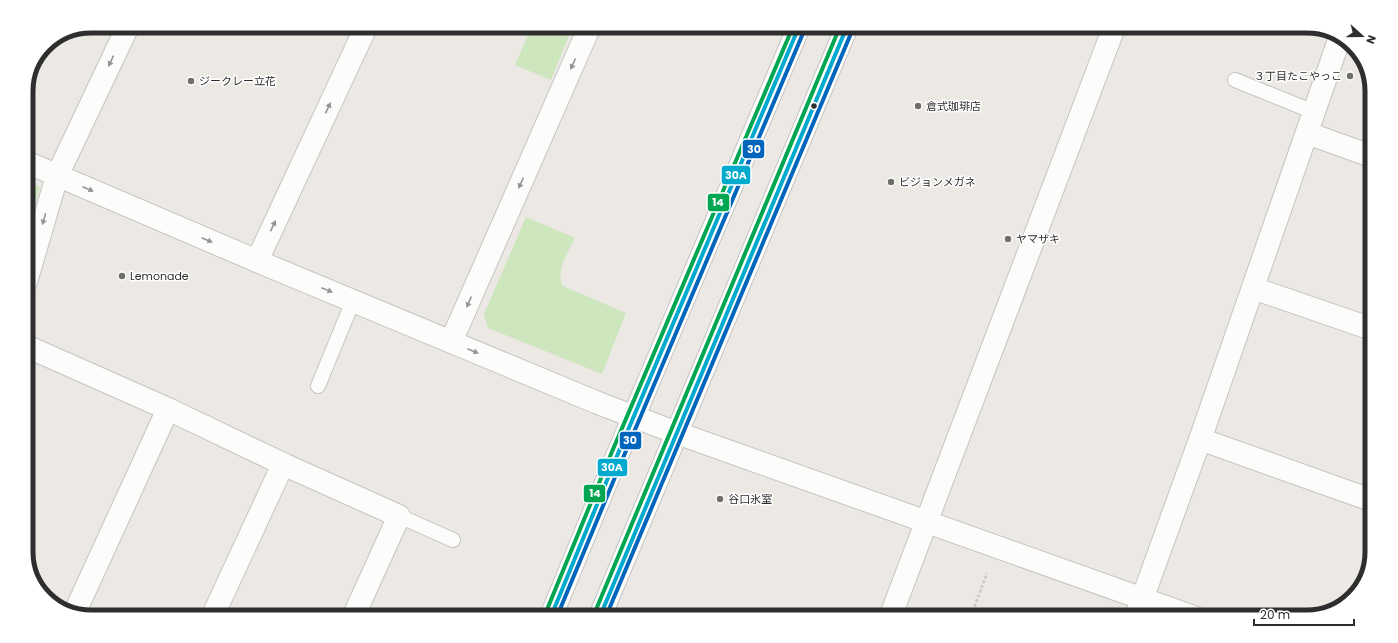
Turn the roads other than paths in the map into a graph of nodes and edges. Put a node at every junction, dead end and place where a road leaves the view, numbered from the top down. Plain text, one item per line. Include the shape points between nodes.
1 (125, 33) edge
2 (363, 33) edge
3 (586, 33) edge
4 (796, 33) edge
5 (844, 33) edge
6 (1112, 33) edge
7 (1338, 43) edge
8 (1235, 80) dead end
9 (1314, 112) junction
10 (1307, 133) junction
11 (1365, 154) edge
12 (33, 165) edge
13 (57, 176) junction
14 (33, 258) edge
15 (257, 262) junction
16 (1253, 288) junction
17 (353, 301) junction
18 (1365, 326) edge
19 (451, 342) junction
20 (33, 349) edge
21 (318, 386) dead end
22 (168, 409) junction
23 (634, 418) junction
24 (676, 433) junction
25 (1200, 440) junction
26 (285, 465) junction
27 (1365, 498) edge
28 (399, 516) junction
29 (926, 521) junction
30 (453, 540) dead end
31 (1139, 607) edge
32 (77, 608) edge
33 (215, 610) edge
34 (356, 610) edge
35 (554, 610) edge
36 (603, 610) edge
37 (892, 610) edge
38 (1157, 610) edge

1 -> 13 street
15 -> 2 street
3 -> 19 street
4 - 23 street
5 - 24 street
6 - 29 street
7 - 9 street
8 - 9 lane
9 - 10 street
10 - 11 street
10 - 16 street
12 - 13 street
13 -> 14 street
13 -> 15 street
15 -> 17 street
16 - 18 street
16 - 25 street
17 - 19 street
17 - 21 lane
19 -> 23 street
20 - 22 street
22 - 26 street
22 - 32 street
23 - 24 street
23 - 35 street
24 - 29 street
24 - 36 street
25 - 27 street
25 - 31 street
26 - 28 street
26 - 33 street
28 - 30 lane
28 - 34 street
29 - 31 street via 997,547
29 - 37 street
31 - 38 street

